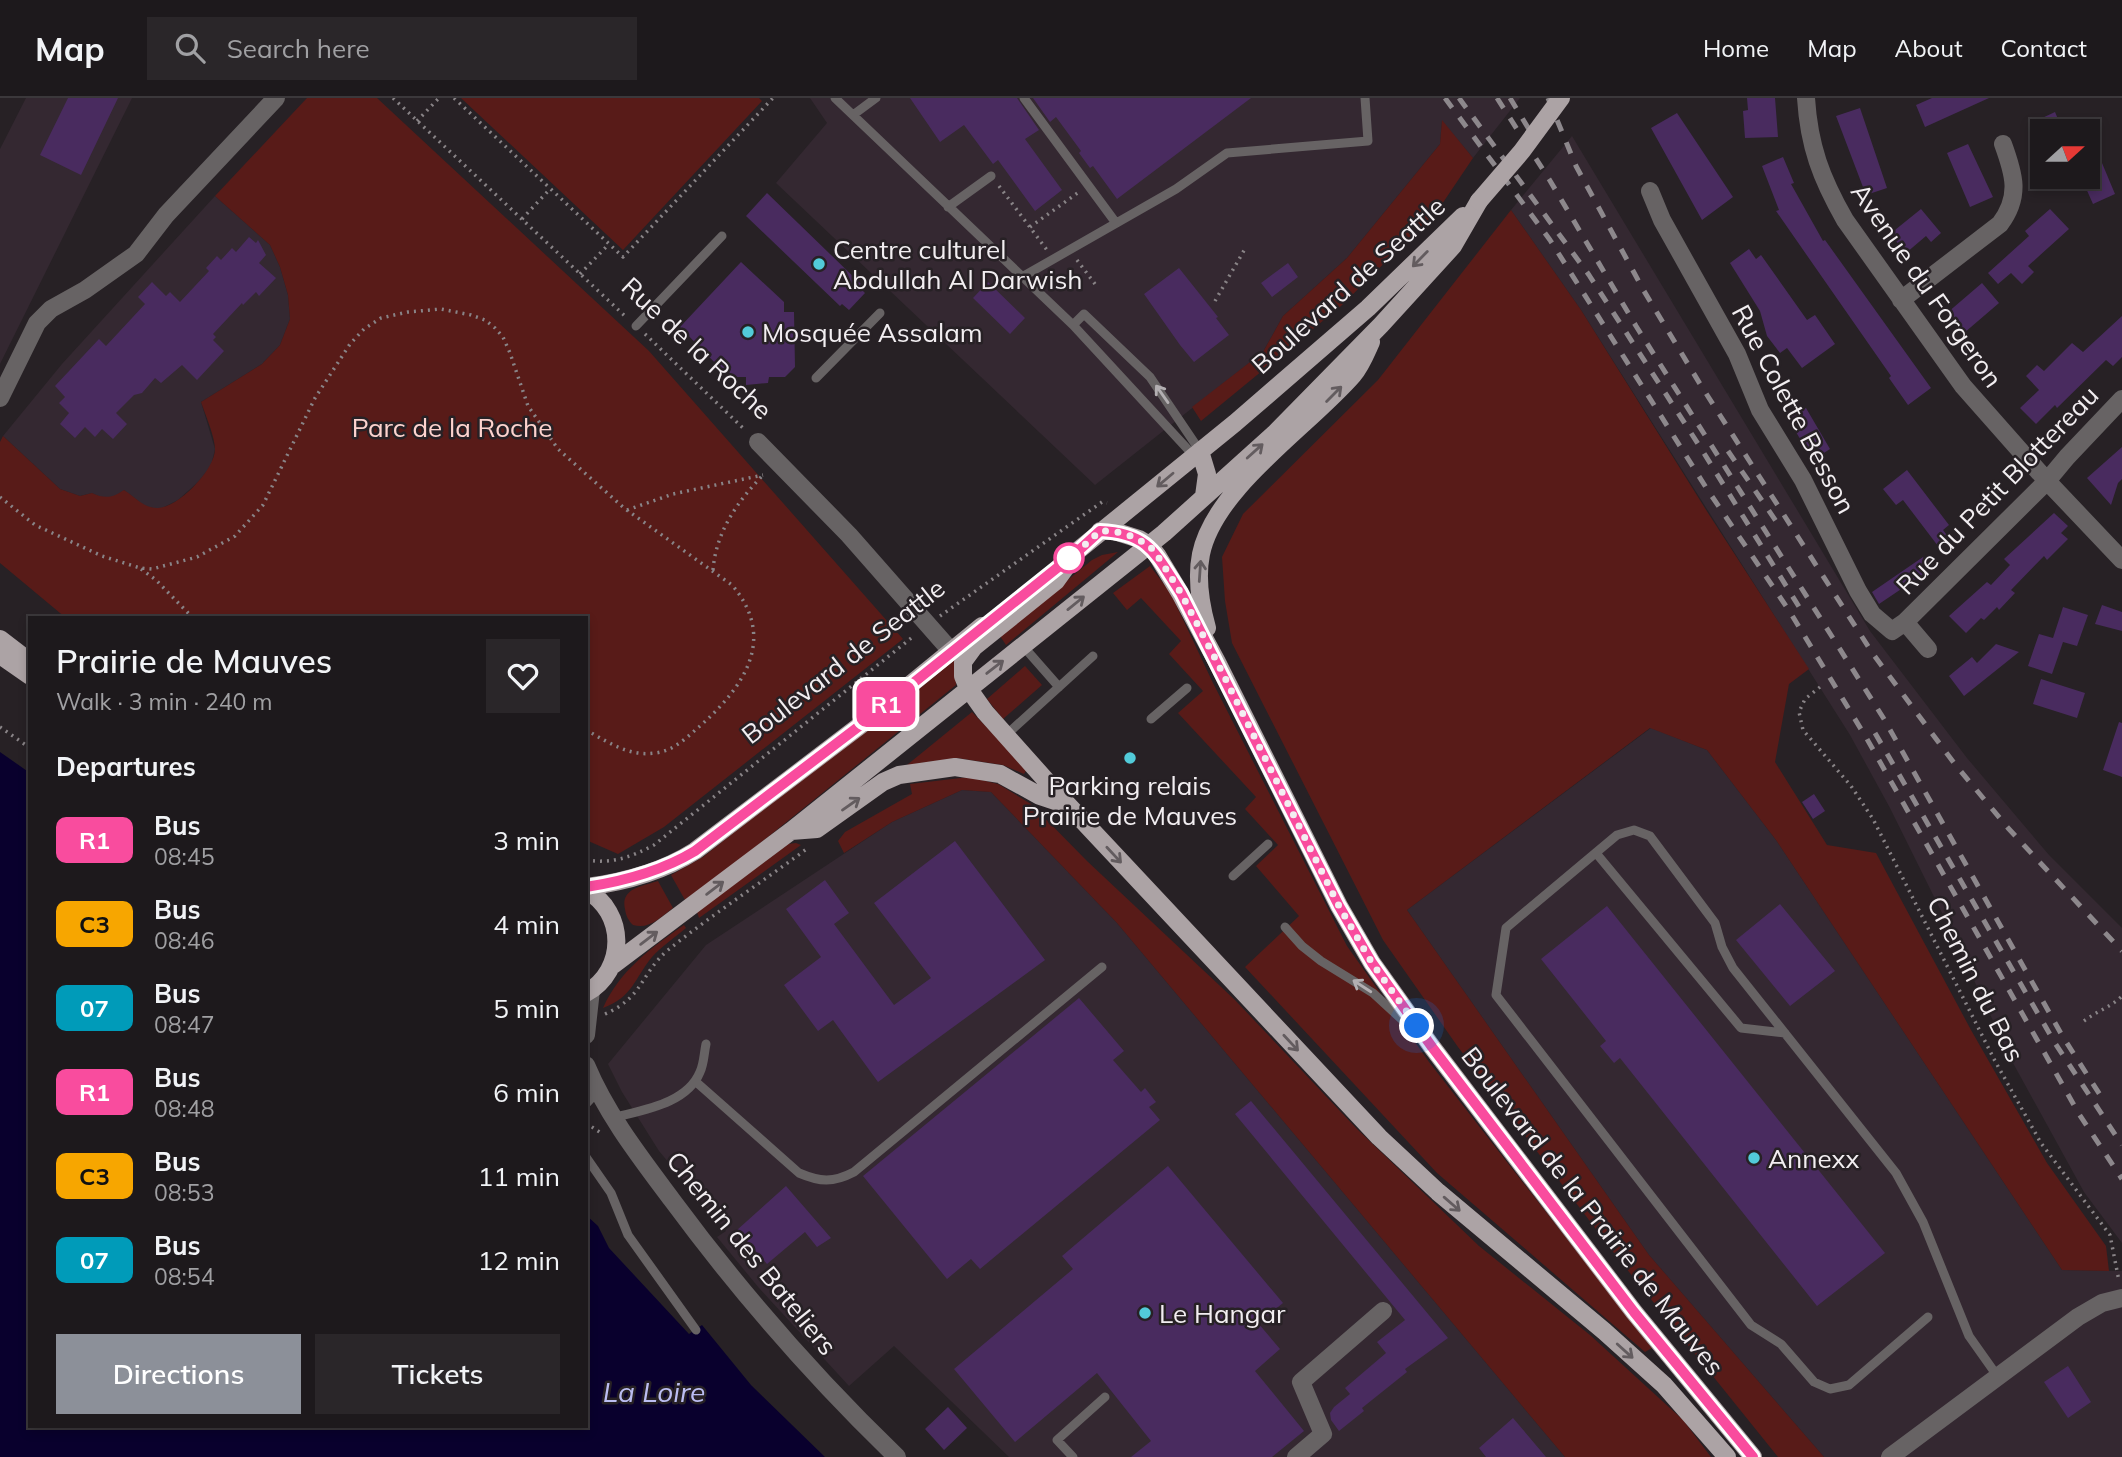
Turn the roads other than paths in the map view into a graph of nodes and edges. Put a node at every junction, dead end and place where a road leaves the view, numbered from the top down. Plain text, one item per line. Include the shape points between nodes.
1 (276, 98) edge
2 (835, 98) edge
3 (876, 98) edge
4 (1024, 98) edge
5 (1365, 98) edge
6 (1561, 98) edge
7 (1806, 98) edge
8 (853, 115) junction
9 (2003, 144) dead end
10 (991, 176) road end
11 (1650, 191) dead end
12 (1479, 201) junction
13 (948, 207) junction
14 (1116, 223) junction
15 (722, 236) dead end
16 (1021, 277) junction
17 (1901, 300) junction
18 (880, 313) dead end
19 (1381, 325) junction
20 (636, 326) road end
21 (1073, 326) junction
22 (816, 379) dead end
23 (0, 398) edge
24 (2122, 399) edge
25 (758, 442) road end
26 (1197, 453) junction
27 (2047, 481) junction
28 (1204, 496) junction
29 (1100, 531) junction
30 (1149, 545) junction
31 (1077, 552) junction
32 (2122, 560) edge
33 (1905, 622) junction
34 (0, 639) edge
35 (1023, 646) junction
36 (1928, 649) dead end
37 (951, 651) junction
38 (0, 655) edge
39 (1093, 656) dead end
40 (28, 660) edge
41 (1217, 662) junction
42 (28, 675) edge
43 (1059, 687) junction
44 (968, 688) junction
45 (1187, 688) dead end
46 (1151, 719) dead end
47 (1005, 736) junction
48 (1068, 805) junction
49 (791, 831) junction
50 (1268, 844) dead end
51 (1596, 853) junction
52 (1233, 876) dead end
53 (588, 888) edge
54 (588, 890) edge
55 (1286, 927) dead end
56 (612, 965) junction
57 (1102, 967) dead end
58 (589, 992) edge
59 (1785, 1033) junction
60 (706, 1044) dead end
61 (1432, 1047) junction
62 (588, 1072) edge
63 (695, 1081) junction
64 (592, 1098) edge
65 (613, 1118) junction
66 (588, 1160) edge
67 (2121, 1292) edge
68 (1383, 1311) dead end
69 (1928, 1317) dead end
70 (696, 1330) dead end
71 (1997, 1377) junction
72 (1105, 1397) dead end
73 (897, 1457) edge
74 (1073, 1457) edge
75 (1296, 1457) edge
76 (1727, 1457) edge
77 (1753, 1457) edge
78 (1891, 1457) edge

1 - 23 street via 166,215 136,254 37,323
2 - 8 lane
3 - 8 lane
4 - 14 lane
5 - 14 lane via 1368,141 1227,153
6 - 12 main road, bridge
7 - 17 street, Avenue du Forgeron via 1817,164 1829,192
8 - 13 lane
9 - 17 street via 2014,182 2009,212
10 - 13 lane
11 - 33 street, Rue Colette Besson via 1737,354 1760,411 1803,480 1872,614 1892,631
12 - 19 main road, Boulevard de Seattle via 1453,246
12 -> 26 main road, Boulevard de Seattle via 1378,300
13 - 16 lane
14 - 16 lane
15 - 20 lane
16 - 21 lane
17 - 27 street, Avenue du Forgeron via 1963,386
18 - 22 lane
28 -> 19 main road, Boulevard de Seattle via 1274,434
41 -> 19 main road, Boulevard de la Prairie de Mauves via 1199,597 1202,553 1209,532 1239,487 1355,373
21 - 26 lane
26 -> 21 lane via 1150,377 1084,314
24 - 27 street, Rue du Petit Blottereau
25 - 37 street, Rue de la Roche via 849,535
26 - 28 main road via 1207,474
26 -> 29 main road, Boulevard de Seattle
27 - 32 street, Avenue du Forgeron
27 - 33 street, Rue du Petit Blottereau
28 - 30 main road, Boulevard de Seattle
29 - 30 main road via 1114,531
29 - 31 main road, Boulevard de Seattle
35 -> 30 main road, Boulevard de Seattle
30 - 41 main road, Boulevard de la Prairie de Mauves via 1181,593
31 - 37 main road, Boulevard de Seattle
31 - 44 main road, Boulevard de Seattle via 1056,581 974,647 963,662
33 - 36 street, Rue du Petit Blottereau
34 - 40 main road
35 - 43 lane
44 -> 35 main road, Boulevard de Seattle
37 - 53 main road, Boulevard de Seattle via 695,851 638,877
38 - 42 main road
39 - 43 lane
41 - 61 main road, Boulevard de la Prairie de Mauves via 1339,906 1372,963
43 - 47 lane
44 - 47 main road, Boulevard de la Prairie de Mauves
44 - 49 main road, Boulevard de Seattle
45 - 46 lane
47 - 48 main road, Boulevard de la Prairie de Mauves
49 -> 48 main road, Boulevard de la Prairie de Mauves via 817,829 899,775 944,768 1000,774
48 -> 76 main road, Boulevard de la Prairie de Mauves via 1379,1137 1664,1385
56 -> 49 main road, Boulevard de Seattle
50 - 52 lane
51 - 59 lane via 1741,1028
51 - 59 lane via 1616,835 1634,830 1650,835 1716,923 1733,968
51 - 69 lane via 1506,928 1496,995 1751,1325 1782,1344 1814,1382 1830,1389 1849,1385
54 - 56 main road via 606,906 615,925 618,945
61 -> 55 lane via 1373,993 1302,946
56 - 58 main road, Boulevard de Seattle
57 - 63 lane via 853,1172 836,1180 816,1181 799,1173
59 - 71 lane via 1896,1173 1923,1222 1969,1336
60 - 63 lane
61 - 77 main road, Boulevard de la Prairie de Mauves via 1634,1312
62 - 64 street, Chemin des Bateliers
63 - 65 lane via 660,1104
64 - 65 street, Chemin des Bateliers
65 - 73 street, Chemin des Bateliers via 724,1268 848,1410
66 - 70 lane via 611,1193 628,1235
67 - 71 street via 2078,1317
68 - 75 street via 1301,1382 1324,1434
71 - 78 street
72 - 74 lane via 1057,1440

